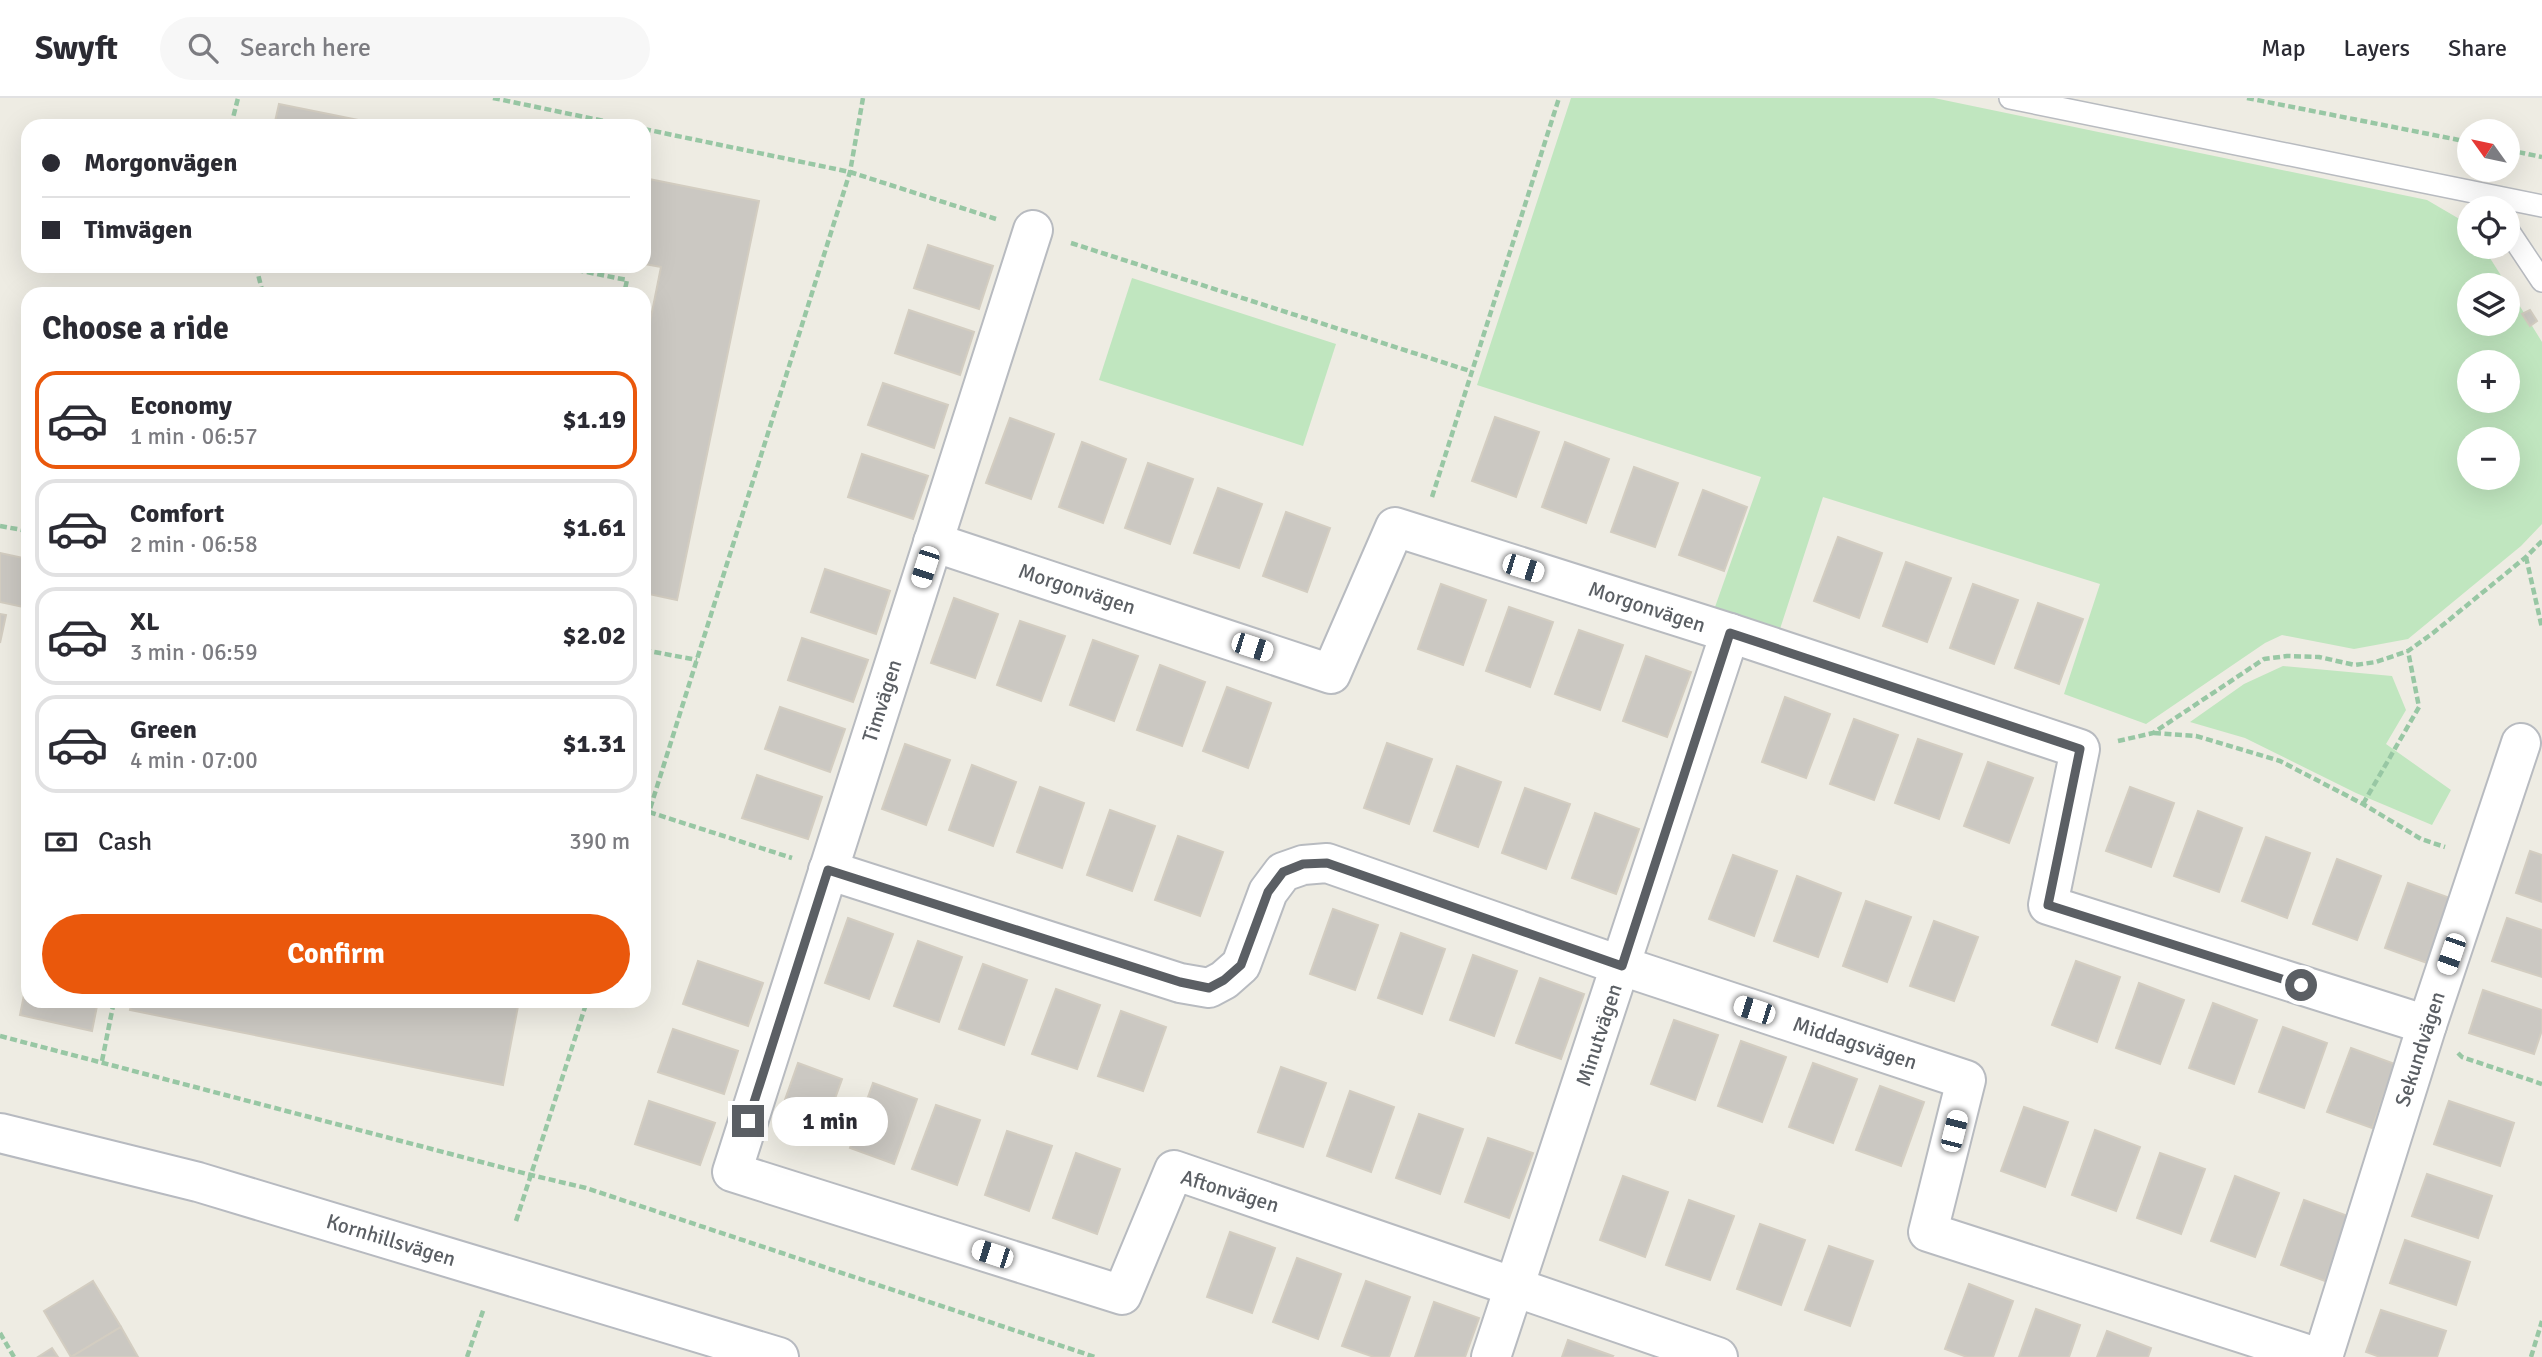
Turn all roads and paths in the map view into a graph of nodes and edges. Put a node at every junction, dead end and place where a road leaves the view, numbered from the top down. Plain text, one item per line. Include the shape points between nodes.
1 (238, 98) edge
2 (493, 98) edge
3 (863, 98) edge
4 (1559, 98) edge
5 (2010, 98) edge
6 (2247, 98) edge
7 (233, 119) edge
8 (594, 119) edge
9 (2457, 140) edge
10 (2520, 152) edge
11 (2542, 157) edge
12 (2459, 189) junction
13 (2467, 196) edge
14 (2542, 206) edge
15 (1032, 230) dead end
16 (2520, 248) edge
17 (594, 273) edge
18 (2542, 281) edge
19 (625, 287) edge
20 (0, 526) edge
21 (21, 530) edge
22 (1420, 535) junction
23 (2542, 541) edge
24 (933, 542) junction
25 (2526, 557) junction
26 (2542, 628) edge
27 (1730, 633) junction
28 (651, 651) edge
29 (2408, 651) junction
30 (696, 660) junction
31 (2153, 733) junction
32 (2521, 743) dead end
33 (2080, 749) junction
34 (2363, 804) junction
35 (651, 806) edge
36 (651, 813) edge
37 (2483, 859) junction
38 (828, 870) junction
39 (1622, 966) junction
40 (113, 1008) edge
41 (585, 1008) edge
42 (2427, 1025) junction
43 (0, 1035) edge
44 (102, 1061) junction
45 (2542, 1084) edge
46 (0, 1133) edge
47 (732, 1172) joint
48 (531, 1175) junction
49 (516, 1221) dead end
50 (1516, 1287) junction
51 (487, 1301) dead end
52 (2542, 1321) edge
53 (0, 1333) edge
54 (14, 1357) edge
55 (467, 1357) edge
56 (779, 1357) edge
57 (1095, 1357) edge
58 (1491, 1357) edge
59 (1718, 1357) edge
60 (2316, 1357) edge
61 (2323, 1357) edge
62 (2531, 1357) edge

1 - 7 path
2 - 8 path
3 - 30 path via 850,172
4 - 22 path
5 - 12 lane
6 - 9 path
10 - 11 path
12 - 13 lane
12 - 14 lane
15 - 24 street, Timvägen
16 - 18 lane
17 - 19 path via 627,279
20 - 21 path
22 - 24 street, Morgonvägen via 1395,527 1331,674
22 - 27 street, Morgonvägen
23 - 25 path
24 - 38 street, Timvägen
25 - 26 path
25 - 29 path
27 - 33 street, Morgonvägen
27 - 39 street, Minutvägen
28 - 30 path
29 - 31 path via 2355,665 2319,657 2264,659
29 - 34 path via 2419,707
30 - 35 path
31 - 33 path
31 - 34 path via 2196,736 2280,761
32 - 37 street, Sekundvägen
33 - 42 street via 2048,905
34 - 37 path via 2421,839
36 - 38 path
37 - 42 street, Sekundvägen
38 - 39 street, Middagsvägen via 1209,988 1241,965 1268,892 1283,872 1303,864 1327,863
38 - 47 street, Timvägen
39 - 50 street, Minutvägen
39 - 60 street, Middagsvägen via 1966,1080 1928,1232
40 - 44 path
41 - 48 path
42 - 45 path via 2462,1057
42 - 61 street, Sekundvägen
43 - 44 path
44 - 48 path
46 - 56 street, Kornhillsvägen via 198,1182
47 - 50 street, Aftonvägen via 1122,1296 1174,1170
48 - 49 path
48 - 57 path via 586,1188
50 - 58 street, Minutvägen
50 - 59 street, Aftonvägen
51 - 55 path
52 - 62 path
53 - 54 path

